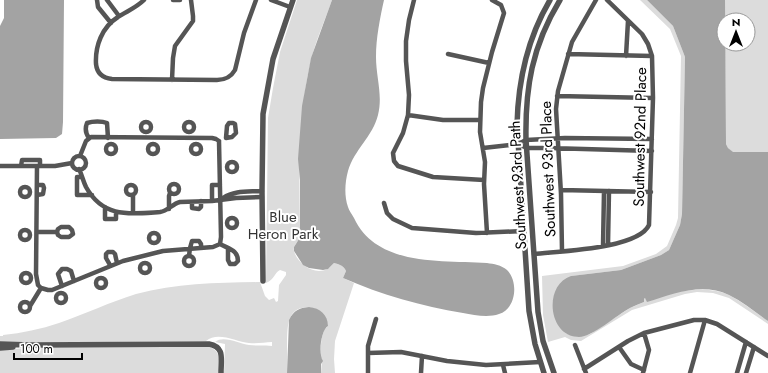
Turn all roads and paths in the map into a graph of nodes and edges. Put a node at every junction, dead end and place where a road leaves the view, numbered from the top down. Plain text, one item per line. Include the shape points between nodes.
1 (97, 0) edge
2 (106, 0) edge
3 (144, 0) edge
4 (174, 0) edge
5 (180, 0) edge
6 (191, 0) edge
7 (256, 0) edge
8 (271, 0) edge
9 (293, 0) edge
10 (414, 0) edge
11 (492, 0) edge
12 (550, 0) edge
13 (559, 0) edge
14 (596, 0) edge
15 (607, 0) edge
16 (290, 7) junction
17 (119, 16) junction
18 (628, 20) junction
19 (111, 22) junction
20 (448, 54) dead end
21 (568, 54) junction
22 (626, 56) junction
23 (652, 56) junction
24 (489, 63) junction
25 (172, 80) junction
26 (557, 96) junction
27 (653, 98) junction
28 (408, 115) junction
29 (480, 120) junction
30 (146, 132) dead end
31 (189, 132) dead end
32 (89, 138) junction
33 (110, 138) junction
34 (146, 138) junction
35 (153, 138) junction
36 (189, 138) junction
37 (196, 138) junction
38 (226, 138) dead end
39 (558, 138) junction
40 (652, 139) junction
41 (526, 140) junction
42 (219, 141) junction
43 (111, 144) dead end
44 (153, 144) dead end
45 (196, 144) dead end
46 (518, 144) junction
47 (483, 148) junction
48 (527, 148) junction
49 (558, 148) junction
50 (652, 151) junction
51 (80, 156) junction
52 (72, 163) junction
53 (0, 166) edge
54 (39, 166) junction
55 (220, 167) junction
56 (227, 167) dead end
57 (79, 169) junction
58 (82, 177) junction
59 (484, 180) junction
60 (37, 185) junction
61 (220, 185) junction
62 (561, 190) junction
63 (606, 191) junction
64 (30, 192) dead end
65 (651, 192) junction
66 (37, 193) junction
67 (170, 193) dead end
68 (133, 194) dead end
69 (262, 194) junction
70 (92, 195) junction
71 (221, 199) junction
72 (212, 201) junction
73 (192, 202) junction
74 (201, 202) junction
75 (384, 203) dead end
76 (105, 207) junction
77 (169, 209) junction
78 (116, 212) junction
79 (133, 213) junction
80 (221, 223) junction
81 (227, 223) dead end
82 (523, 231) junction
83 (57, 232) dead end
84 (36, 233) junction
85 (487, 233) junction
86 (30, 234) dead end
87 (154, 243) dead end
88 (220, 244) junction
89 (605, 245) junction
90 (190, 248) junction
91 (201, 248) junction
92 (228, 248) dead end
93 (562, 250) junction
94 (156, 253) junction
95 (534, 254) junction
96 (143, 256) junction
97 (189, 256) dead end
98 (117, 263) junction
99 (144, 263) dead end
100 (110, 266) junction
101 (96, 271) junction
102 (31, 278) dead end
103 (37, 278) junction
104 (99, 278) dead end
105 (74, 281) junction
106 (263, 281) dead end
107 (60, 287) junction
108 (41, 288) junction
109 (59, 293) dead end
110 (30, 306) dead end
111 (376, 318) dead end
112 (705, 320) junction
113 (644, 333) junction
114 (746, 342) junction
115 (0, 344) edge
116 (30, 345) junction
117 (575, 345) dead end
118 (619, 347) junction
119 (754, 347) junction
120 (0, 348) edge
121 (368, 352) junction
122 (422, 356) junction
123 (768, 356) edge
124 (540, 362) junction
125 (503, 365) junction
126 (585, 371) edge
127 (644, 372) edge
128 (222, 373) edge
129 (368, 373) edge
130 (421, 373) edge
131 (505, 373) edge
132 (544, 373) edge
133 (554, 373) edge
134 (690, 373) edge
135 (737, 373) edge
136 (746, 373) edge

1 - 19 street via 97,5
2 - 17 street
3 - 17 street
4 - 5 street
6 - 25 street via 193,21 175,46
7 - 25 street via 235,68 230,76 220,80
8 - 16 street
9 - 16 street
10 - 28 street via 406,47
11 - 24 street via 500,4 504,15
12 - 46 street, Southwest 93rd Path via 535,30 522,70 518,103
13 - 41 street, Southwest 93rd Path via 544,30 532,66 527,98
14 - 21 street, Southwest 93rd Place via 576,34
15 - 18 street, Southwest 92nd Place
16 - 69 street via 273,59 266,98
17 - 19 street
18 - 22 street
18 - 23 street, Southwest 92nd Place via 642,34
19 - 25 street via 103,32 97,47 96,66 100,74 112,79
20 - 24 street
21 - 22 street
21 - 26 street, Southwest 93rd Place
22 - 23 street
23 - 27 street, Southwest 92nd Place
24 - 29 street via 482,92
26 - 27 street
26 - 39 street, Southwest 93rd Place
27 - 40 street, Southwest 92nd Place
28 - 29 street via 447,120
28 - 59 street via 393,153 394,162 401,167 434,177
29 - 47 street
30 - 34 street
31 - 36 street
32 - 33 street
32 - 33 street via 87,123 104,122 107,123
32 - 51 street
33 - 34 street
33 - 43 street
34 - 35 street
35 - 36 street
35 - 44 street
36 - 37 street
37 - 42 street via 216,138
37 - 45 street
38 - 42 street
39 - 40 street
39 - 41 street
39 - 49 street, Southwest 93rd Place
40 - 50 street, Southwest 92nd Place
41 - 46 street
41 - 48 street, Southwest 93rd Path
42 - 55 street
46 - 47 street
46 - 48 street
46 - 82 street, Southwest 93rd Path
47 - 59 street
48 - 49 street
48 - 95 street, Southwest 93rd Path
49 - 50 street
49 - 62 street, Southwest 93rd Place
50 - 65 street, Southwest 92nd Place
51 - 52 street via 74,158
51 - 57 street via 85,162 83,168
52 - 54 street
52 - 57 street
53 - 54 street
54 - 60 street
55 - 56 street
55 - 61 street
57 - 58 street
58 - 70 street
58 - 70 street via 77,177 77,195
59 - 85 street
60 - 66 street
60 - 66 street via 44,186 44,192 42,195
61 - 71 street
61 - 72 street via 212,185
62 - 63 street
62 - 93 street, Southwest 93rd Place
63 - 65 street
63 - 89 street
64 - 66 street
65 - 89 street, Southwest 92nd Place via 650,222 644,233
66 - 84 street
67 - 77 street
68 - 79 street
69 - 71 street via 236,192
69 - 106 street
70 - 76 street
71 - 72 street
71 - 80 street
72 - 74 street
73 - 74 street
73 - 74 street via 192,208 199,209
73 - 77 street via 178,202
75 - 85 street via 390,216 407,226 427,230
76 - 78 street
76 - 78 street via 105,219 116,219
77 - 79 street
78 - 79 street
80 - 81 street
80 - 88 street
82 - 85 street
82 - 124 street, Southwest 93rd Path via 529,311
83 - 84 street
84 - 86 street
84 - 103 street
87 - 94 street
88 - 91 street via 213,248
88 - 92 street
89 - 93 street
90 - 91 street
90 - 91 street via 191,242 197,241 200,242
90 - 94 street
90 - 97 street
93 - 95 street
94 - 96 street
95 - 133 street, Southwest 93rd Path via 540,324
96 - 98 street
96 - 99 street
98 - 100 street
98 - 100 street via 115,254 108,252 106,258
100 - 101 street
101 - 104 street
101 - 105 street
102 - 103 street
103 - 108 street
105 - 107 street
105 - 107 street via 71,271 62,270 58,274
107 - 108 street via 50,290
107 - 109 street
108 - 110 street
111 - 121 street
112 - 113 street via 690,321
112 - 114 street via 718,324
112 - 134 street
113 - 118 street
113 - 127 street via 649,350
114 - 119 street
114 - 135 street
115 - 116 street
116 - 120 street
116 - 128 street via 206,344 218,347 221,353
117 - 126 street
118 - 126 street
118 - 127 street via 631,364
119 - 123 street
119 - 136 street
121 - 122 street via 401,352
121 - 129 street
122 - 125 street via 457,362
122 - 130 street
124 - 125 street
124 - 132 street, Southwest 93rd Path
125 - 131 street

